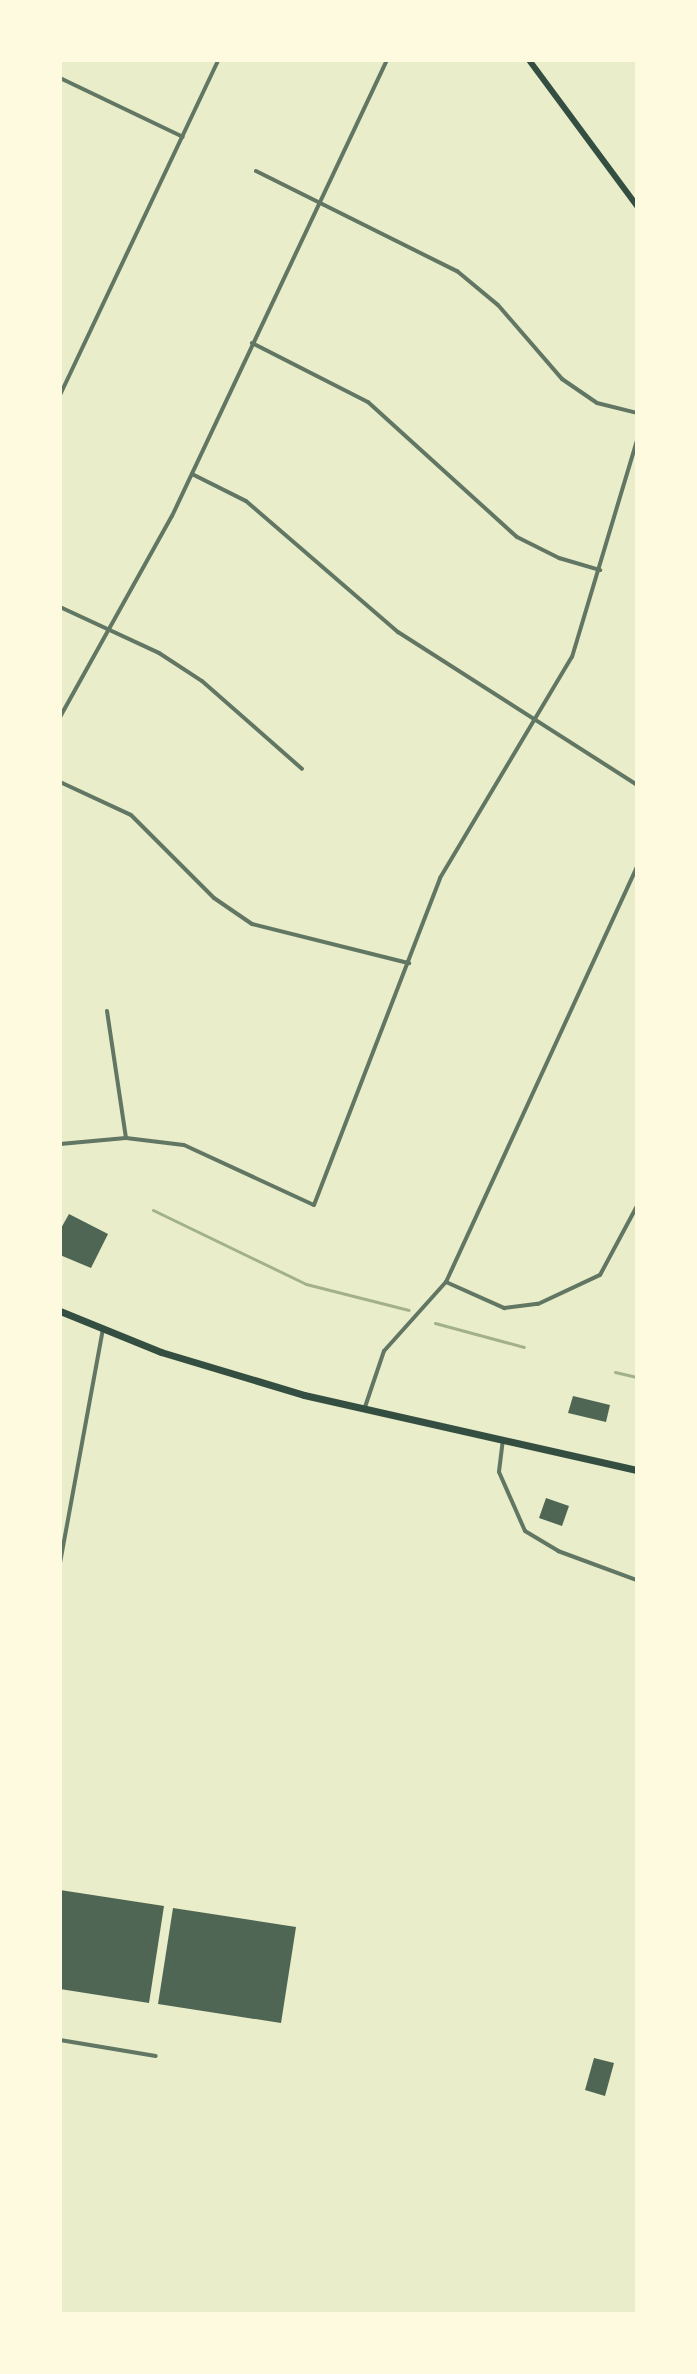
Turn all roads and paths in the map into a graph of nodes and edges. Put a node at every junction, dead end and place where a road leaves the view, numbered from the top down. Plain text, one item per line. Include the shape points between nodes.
1 (218, 60) edge
2 (387, 60) edge
3 (529, 60) edge
4 (60, 78) edge
5 (183, 137) junction
6 (256, 171) dead end
7 (319, 202) junction
8 (637, 206) edge
9 (251, 342) junction
10 (60, 395) edge
11 (637, 413) edge
12 (637, 440) edge
13 (191, 473) junction
14 (600, 570) junction
15 (60, 607) edge
16 (112, 632) junction
17 (60, 717) edge
18 (535, 724) junction
19 (302, 769) dead end
20 (60, 782) edge
21 (637, 785) edge
22 (637, 867) edge
23 (409, 963) junction
24 (107, 1011) dead end
25 (126, 1138) junction
26 (60, 1144) edge
27 (637, 1206) edge
28 (446, 1282) junction
29 (60, 1311) edge
30 (103, 1329) junction
31 (365, 1410) junction
32 (503, 1439) junction
33 (637, 1470) edge
34 (60, 1563) edge
35 (637, 1580) edge
36 (60, 2040) edge
37 (156, 2056) dead end

1 - 5 street
2 - 7 street
3 - 8 main road
4 - 5 street
5 - 10 street
6 - 7 street
7 - 9 street
7 - 11 street via 457,271 498,305 562,379 597,403
9 - 13 street
9 - 14 street via 368,402 517,537
12 - 14 street
13 - 16 street
13 - 18 street via 246,501 398,632
14 - 18 street via 572,657
15 - 16 street
16 - 17 street
16 - 19 street via 202,681
18 - 21 street
18 - 23 street via 448,864
20 - 23 street via 131,815 214,898 252,924
22 - 28 street
23 - 25 street via 314,1205 214,1156 153,1139
24 - 25 street
25 - 26 street
27 - 28 street via 600,1275 538,1304 504,1308
28 - 31 street via 384,1351
29 - 30 main road
30 - 31 main road via 212,1369
30 - 34 street
31 - 32 main road
32 - 33 main road
32 - 35 street via 499,1472 525,1531 550,1547
36 - 37 street

